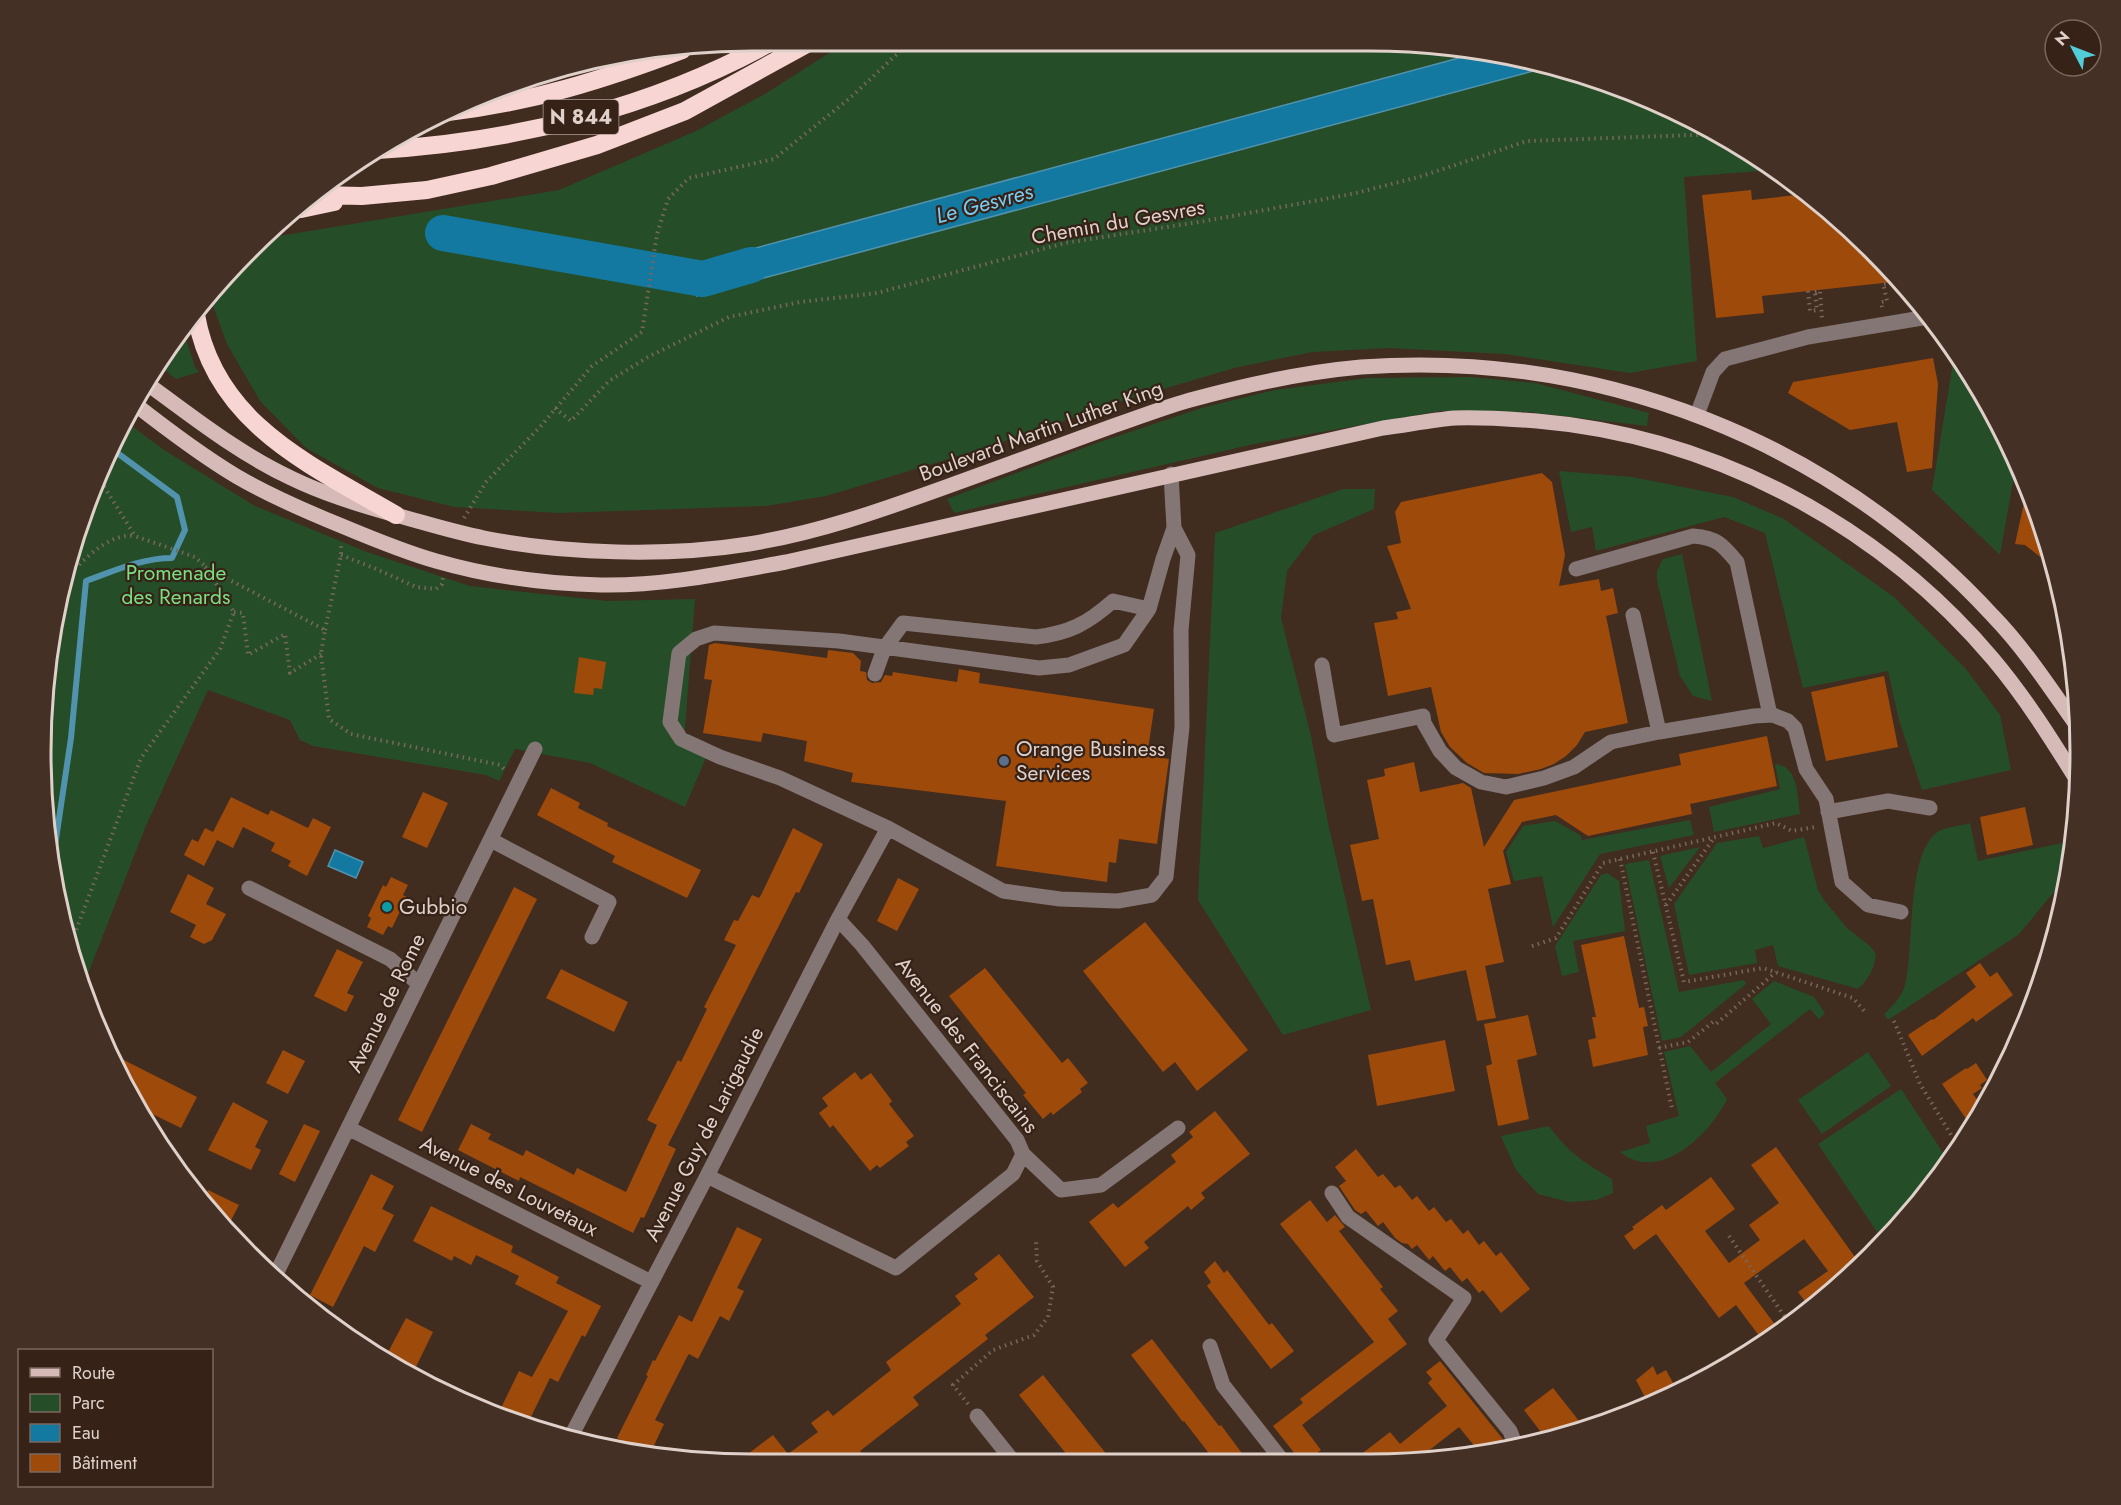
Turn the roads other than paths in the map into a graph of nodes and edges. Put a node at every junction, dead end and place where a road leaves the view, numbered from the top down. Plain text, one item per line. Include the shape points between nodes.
1 (750, 51) edge
2 (792, 51) edge
3 (663, 57) edge
4 (473, 109) edge
5 (397, 148) edge
6 (326, 195) edge
7 (362, 196) junction
8 (312, 207) edge
9 (1919, 318) edge
10 (198, 322) edge
11 (153, 388) edge
12 (141, 409) edge
13 (1697, 414) junction
14 (1171, 474) junction
15 (396, 515) junction
16 (1174, 528) junction
17 (1576, 568) dead end
18 (1149, 609) junction
19 (1633, 615) dead end
20 (884, 649) junction
21 (1322, 665) dead end
22 (875, 674) dead end
23 (2068, 714) edge
24 (1770, 715) junction
25 (1659, 732) junction
26 (535, 750) dead end
27 (2069, 769) edge
28 (1930, 808) dead end
29 (1829, 818) junction
30 (888, 828) junction
31 (491, 840) junction
32 (249, 888) dead end
33 (1901, 912) dead end
34 (838, 919) junction
35 (592, 937) dead end
36 (419, 984) junction
37 (348, 1128) junction
38 (1178, 1128) dead end
39 (1023, 1154) junction
40 (707, 1176) junction
41 (1332, 1193) dead end
42 (278, 1269) edge
43 (651, 1282) junction
44 (1210, 1347) dead end
45 (977, 1416) road end
46 (574, 1431) edge
47 (1513, 1439) edge
48 (1007, 1454) edge
49 (1276, 1454) edge

1 - 5 highway, N 844 via 697,77 618,107 499,136
2 - 7 highway via 685,111 597,145 491,177 427,190
3 - 4 highway, N 844 via 589,83
6 - 7 highway
7 - 8 highway
9 - 13 street via 1823,335 1725,360 1713,372
10 - 15 highway via 218,375 255,425 301,460
11 - 15 main road, Boulevard Martin Luther King via 237,449 289,477 338,498
12 - 14 main road via 236,476 300,510 376,541 447,564 511,576 602,585 705,578
13 - 15 main road, Boulevard Martin Luther King via 1617,389 1529,372 1417,365 1359,368 1282,378 1190,400 864,516 816,531 751,544 688,550 569,549 492,540
13 - 23 main road, Boulevard Martin Luther King via 1770,447 1825,478 1883,517 1939,562 2013,638
14 - 16 street
14 - 27 main road via 1351,434 1454,418 1581,426 1679,450 1775,487 1868,543 1921,585 1993,659
16 - 18 street
16 - 30 street via 1188,555 1181,630 1182,727 1166,877 1152,895 1119,901 1060,899 1003,891
17 - 24 street via 1693,536 1710,537 1724,545 1737,562
18 - 20 street via 1124,645 1069,665 1039,668
18 - 20 street via 1113,602 1077,628 1036,637 903,623
19 - 25 street
20 - 22 street
20 - 30 street via 839,641 714,633 696,639 679,653 670,722 681,739 780,778
21 - 25 street via 1334,735 1423,716 1440,751 1456,768 1481,782 1506,787 1574,767 1611,742
24 - 25 street
24 - 29 street via 1795,728 1806,769 1826,800
26 - 31 street, Avenue de Rome
28 - 29 street via 1888,801
29 - 33 street via 1842,882 1868,905
30 - 34 street, Avenue Guy de Larigaudie
31 - 35 street via 609,902
31 - 36 street, Avenue de Rome
32 - 36 street via 390,958
34 - 39 street, Avenue des Franciscains via 1017,1140
34 - 40 street, Avenue Guy de Larigaudie
36 - 37 street, Avenue de Rome
37 - 42 street, Avenue de Rome
37 - 43 street, Avenue des Louvetaux
38 - 39 street via 1101,1185 1061,1190
39 - 40 street, Avenue des Franciscains via 1013,1174 896,1268
40 - 43 street, Avenue Guy de Larigaudie
41 - 47 street via 1348,1217 1464,1298 1436,1340
43 - 46 street, Avenue Guy de Larigaudie
44 - 49 street via 1223,1385
45 - 48 street

